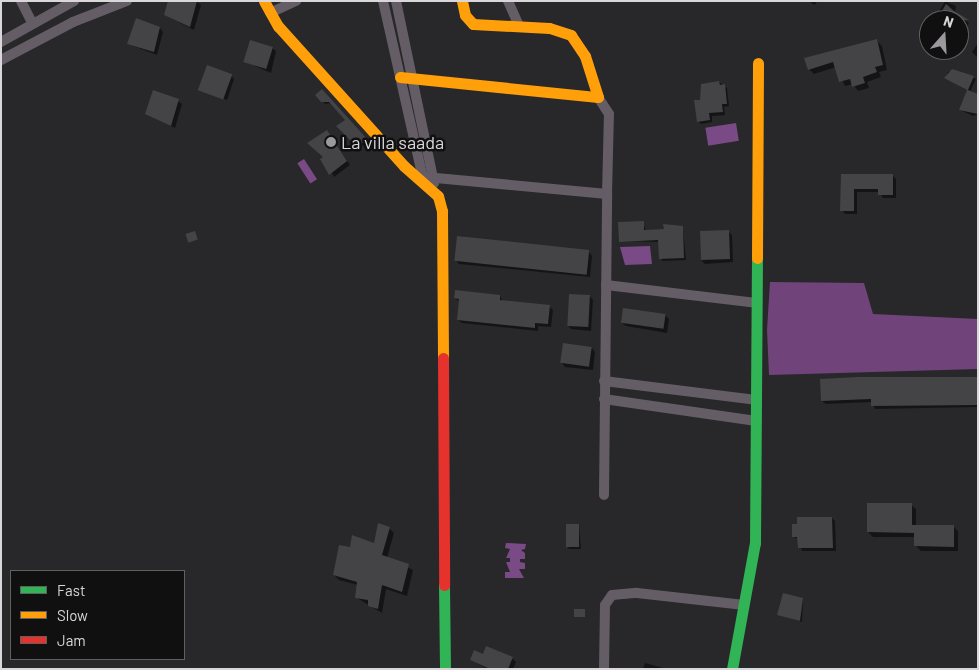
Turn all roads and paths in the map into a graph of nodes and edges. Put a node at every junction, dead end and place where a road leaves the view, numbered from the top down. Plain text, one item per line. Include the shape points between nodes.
1 (21, 1) edge
2 (74, 1) edge
3 (126, 1) edge
4 (264, 1) edge
5 (296, 1) edge
6 (383, 1) edge
7 (396, 1) edge
8 (462, 1) edge
9 (508, 1) edge
10 (270, 13) junction
11 (32, 23) junction
12 (519, 26) junction
13 (1, 42) edge
14 (1, 60) edge
15 (758, 63) dead end
16 (400, 77) junction
17 (414, 78) junction
18 (598, 97) junction
19 (427, 180) junction
20 (607, 194) junction
21 (606, 285) junction
22 (756, 303) junction
23 (604, 381) junction
24 (662, 390) junction
25 (604, 399) junction
26 (756, 400) junction
27 (662, 409) junction
28 (756, 421) junction
29 (604, 495) dead end
30 (744, 605) junction
31 (445, 669) edge
32 (604, 669) edge
33 (732, 669) edge

1 - 11 street
2 - 11 street
3 - 14 street via 74,22
4 - 10 street
5 - 10 street
6 - 16 street
7 - 17 street
8 - 12 street via 465,15 473,24
9 - 12 street
10 - 19 street via 362,120
11 - 13 street
12 - 18 street via 549,28 571,35 585,56
15 - 22 street
16 - 17 street
16 - 19 street
17 - 18 street
17 - 19 street
18 - 20 street via 609,114
19 - 20 street
19 - 31 street via 438,196 444,220
20 - 21 street
21 - 22 street
21 - 23 street
22 - 26 street
23 - 24 street
23 - 25 street
24 - 26 street
24 - 27 street
25 - 27 street
25 - 29 street
26 - 28 street
27 - 28 street
28 - 30 street via 755,543
30 - 32 street via 637,593 612,595 606,605
30 - 33 street

